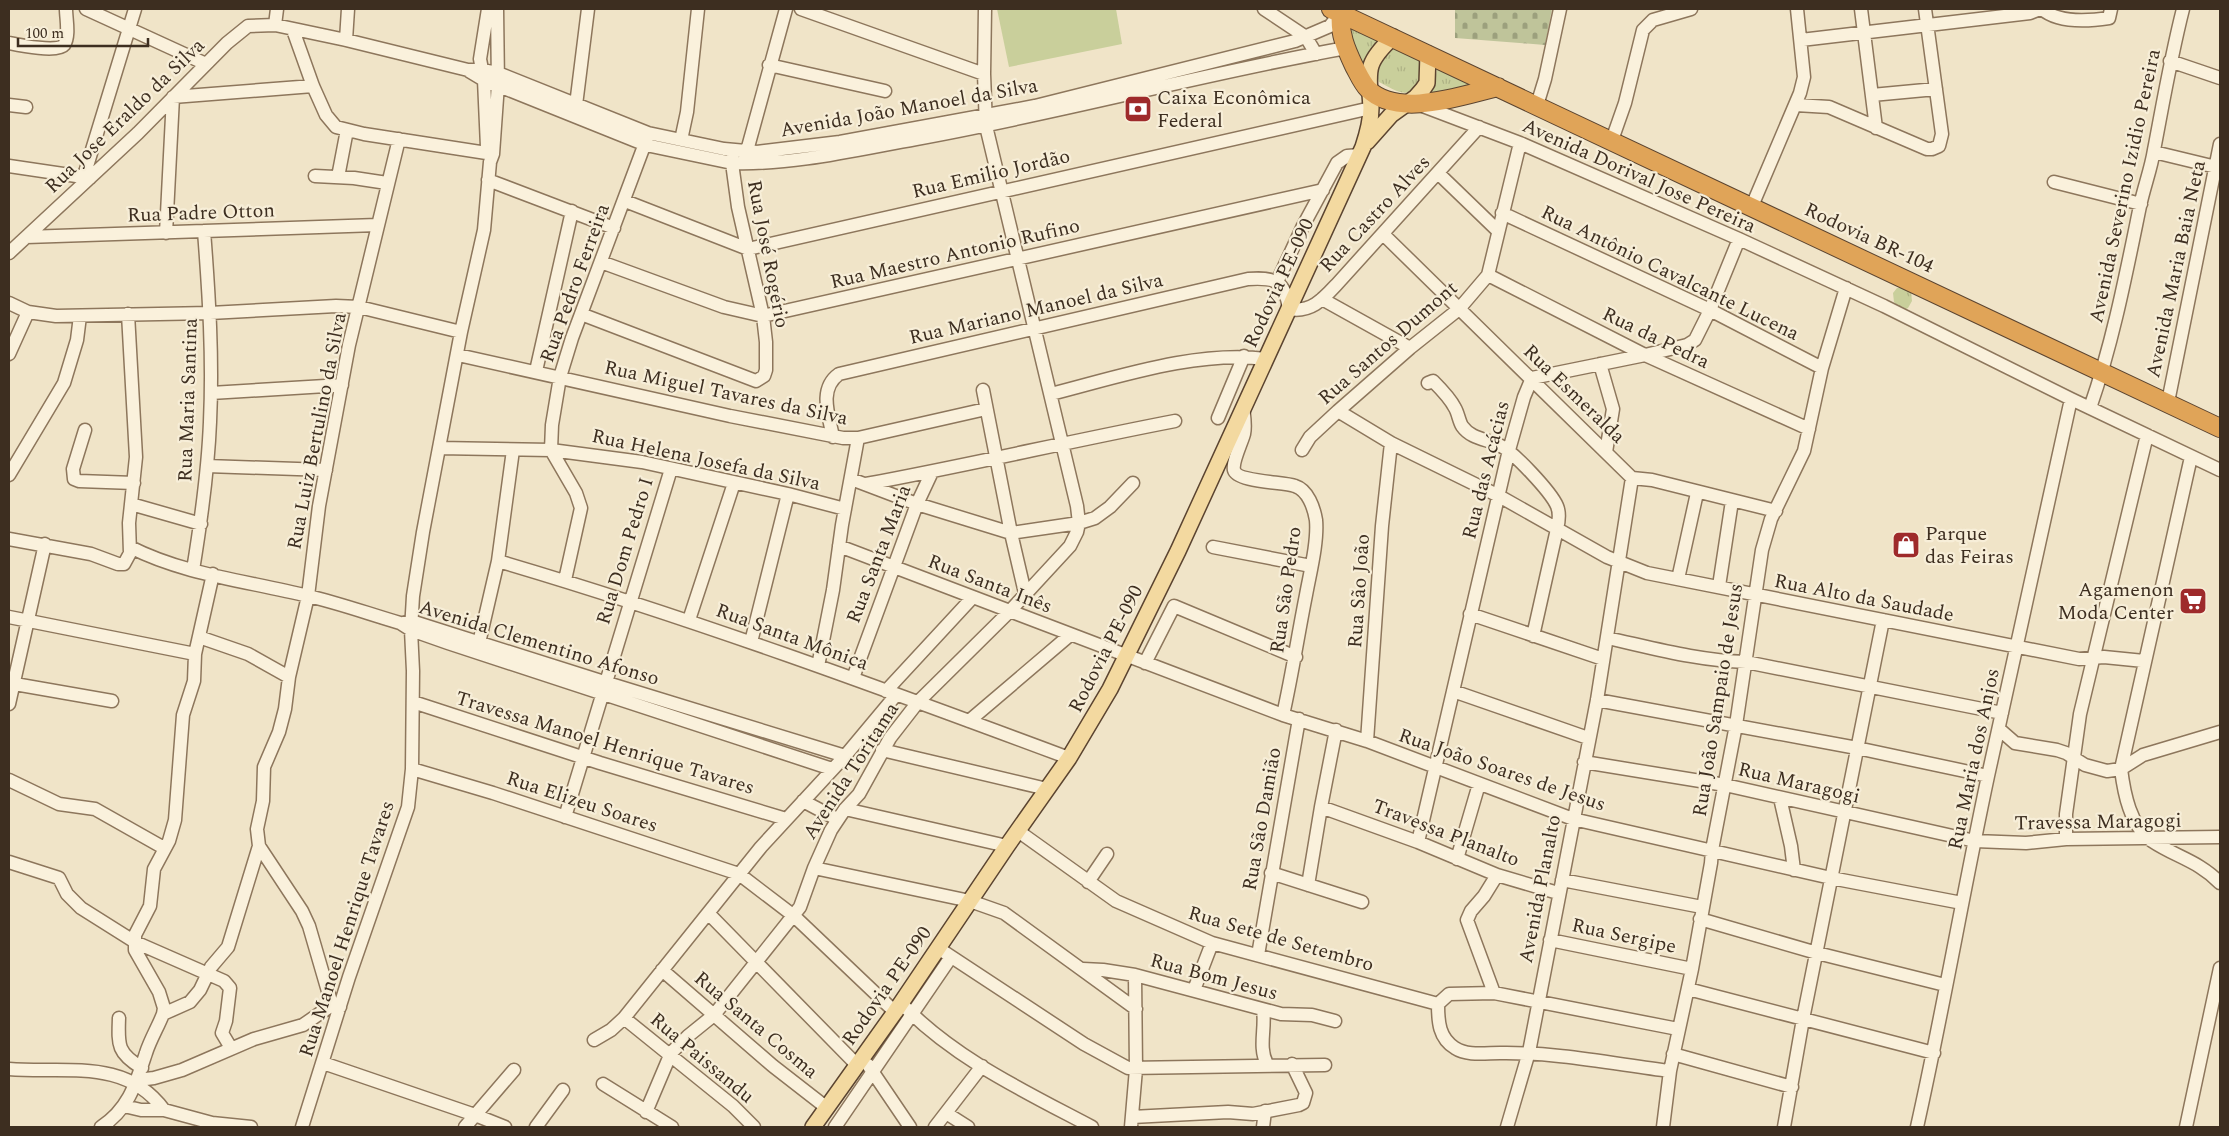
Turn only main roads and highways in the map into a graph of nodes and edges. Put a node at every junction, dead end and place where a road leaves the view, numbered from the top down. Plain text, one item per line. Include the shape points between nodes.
1 (1338, 11) edge
2 (1393, 37) junction
3 (1428, 54) junction
4 (1498, 87) junction
5 (1368, 89) junction
6 (1412, 104) junction
7 (1362, 151) junction
8 (2220, 428) edge
9 (813, 1127) edge

1 - 2 highway, Rodovia BR-104
1 - 5 highway via 1346,48
2 - 3 highway, Rodovia BR-104
2 - 5 main road, Rodovia PE-090 via 1373,61
3 - 4 highway, Rodovia BR-104
3 - 6 main road, Rodovia PE-090 via 1427,83
4 - 6 highway
4 - 8 highway, Rodovia BR-104
5 - 6 highway via 1387,100
5 - 7 main road, Rodovia PE-090 via 1370,120
6 - 7 main road, Rodovia PE-090 via 1382,123
7 - 9 main road, Rodovia PE-090 via 1127,656 1069,758

